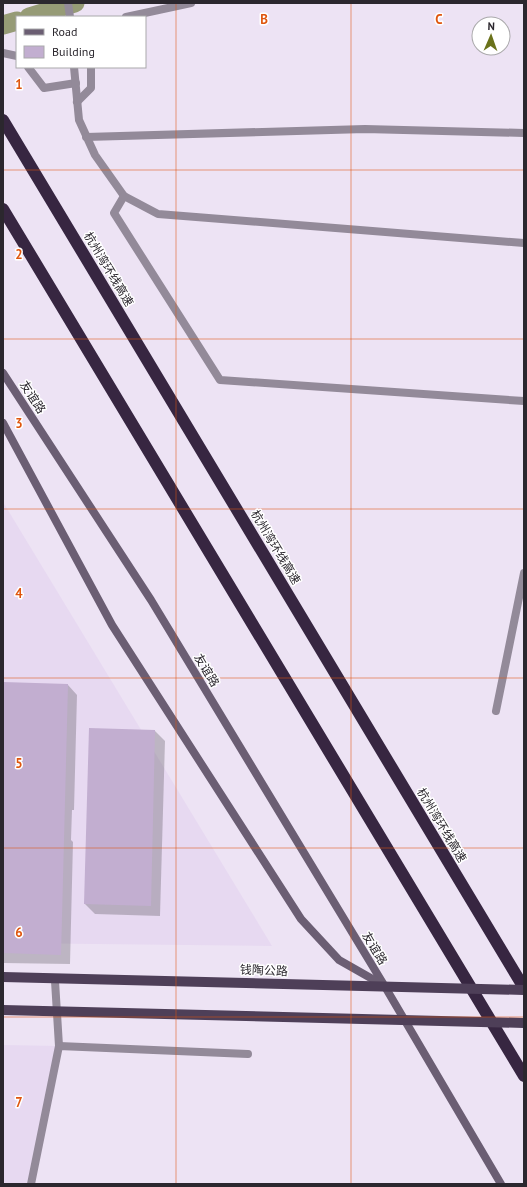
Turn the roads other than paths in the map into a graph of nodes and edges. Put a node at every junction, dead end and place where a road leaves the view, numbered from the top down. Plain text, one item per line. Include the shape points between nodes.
1 (68, 3) edge
2 (191, 3) edge
3 (70, 16) edge
4 (131, 16) edge
5 (3, 53) edge
6 (16, 56) edge
7 (29, 68) edge
8 (74, 68) edge
9 (91, 68) edge
10 (76, 83) junction
11 (77, 102) junction
12 (3, 120) edge
13 (524, 133) edge
14 (86, 137) junction
15 (124, 196) junction
16 (3, 209) edge
17 (524, 243) edge
18 (3, 373) edge
19 (524, 401) edge
20 (3, 422) edge
21 (524, 573) edge
22 (496, 711) dead end
23 (3, 977) edge
24 (3, 981) edge
25 (55, 981) junction
26 (384, 985) junction
27 (524, 989) edge
28 (3, 1010) edge
29 (524, 1023) edge
30 (505, 1045) junction
31 (59, 1046) junction
32 (248, 1054) dead end
33 (524, 1076) edge
34 (524, 1086) edge
35 (31, 1184) edge
36 (500, 1184) edge

1 - 3 street
2 - 4 street
5 - 6 street
7 - 10 street via 44,88
8 - 10 street
9 - 11 street via 92,88
10 - 11 street
11 - 14 street via 79,120
12 - 27 highway, 杭州湾环线高速
13 - 14 street via 365,129
14 - 15 street via 94,155
15 - 17 street via 158,214
15 - 19 street via 114,212 220,380
16 - 30 highway
18 - 26 main road, 友谊路 via 151,600
20 - 26 main road, 友谊路 via 112,625 301,919 339,960
21 - 22 street
23 - 27 main road, 钱陶公路, bridge
24 - 25 main road
25 - 26 main road
25 - 31 street
26 - 36 main road, 友谊路
28 - 29 main road, bridge
30 - 33 highway
30 - 34 highway
31 - 32 street
31 - 35 street

